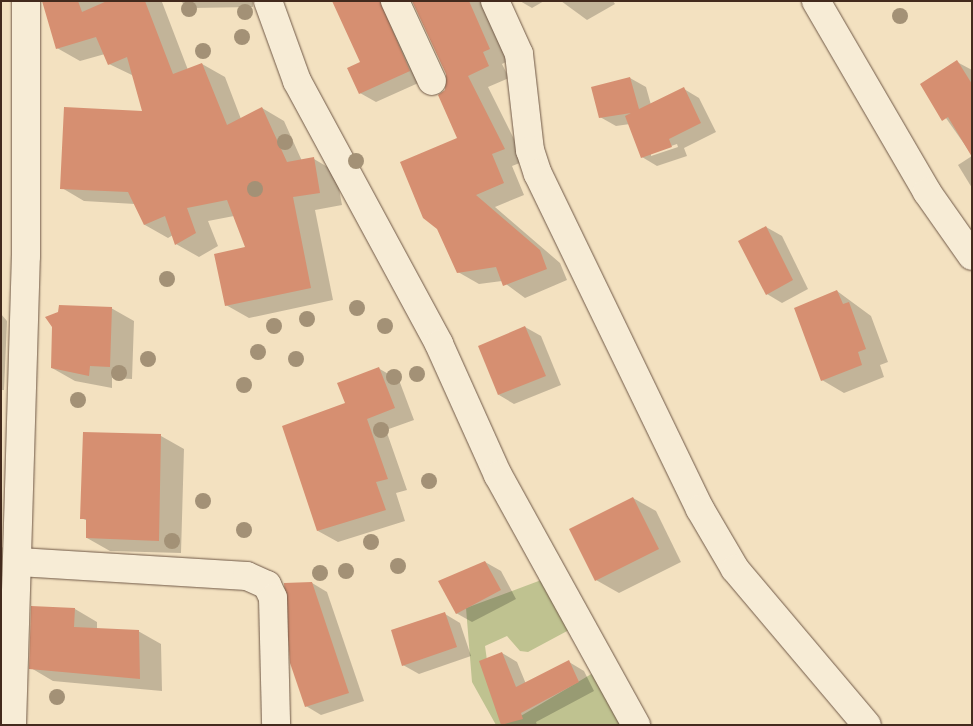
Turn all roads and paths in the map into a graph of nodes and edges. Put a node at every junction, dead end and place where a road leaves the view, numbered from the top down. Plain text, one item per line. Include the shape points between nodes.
1 (26, 1) edge
2 (268, 1) edge
3 (395, 1) edge
4 (494, 1) edge
5 (816, 1) edge
6 (432, 81) dead end
7 (972, 256) edge
8 (19, 562) junction
9 (12, 725) edge
10 (276, 725) edge
11 (636, 725) edge
12 (868, 725) edge

1 - 8 street
2 - 11 street via 297,81 434,336 498,475
3 - 6 street
4 - 12 street via 519,54 530,150 538,174 700,509 735,569
5 - 7 street via 927,192
8 - 9 street
8 - 10 street via 247,576 267,584 273,598

